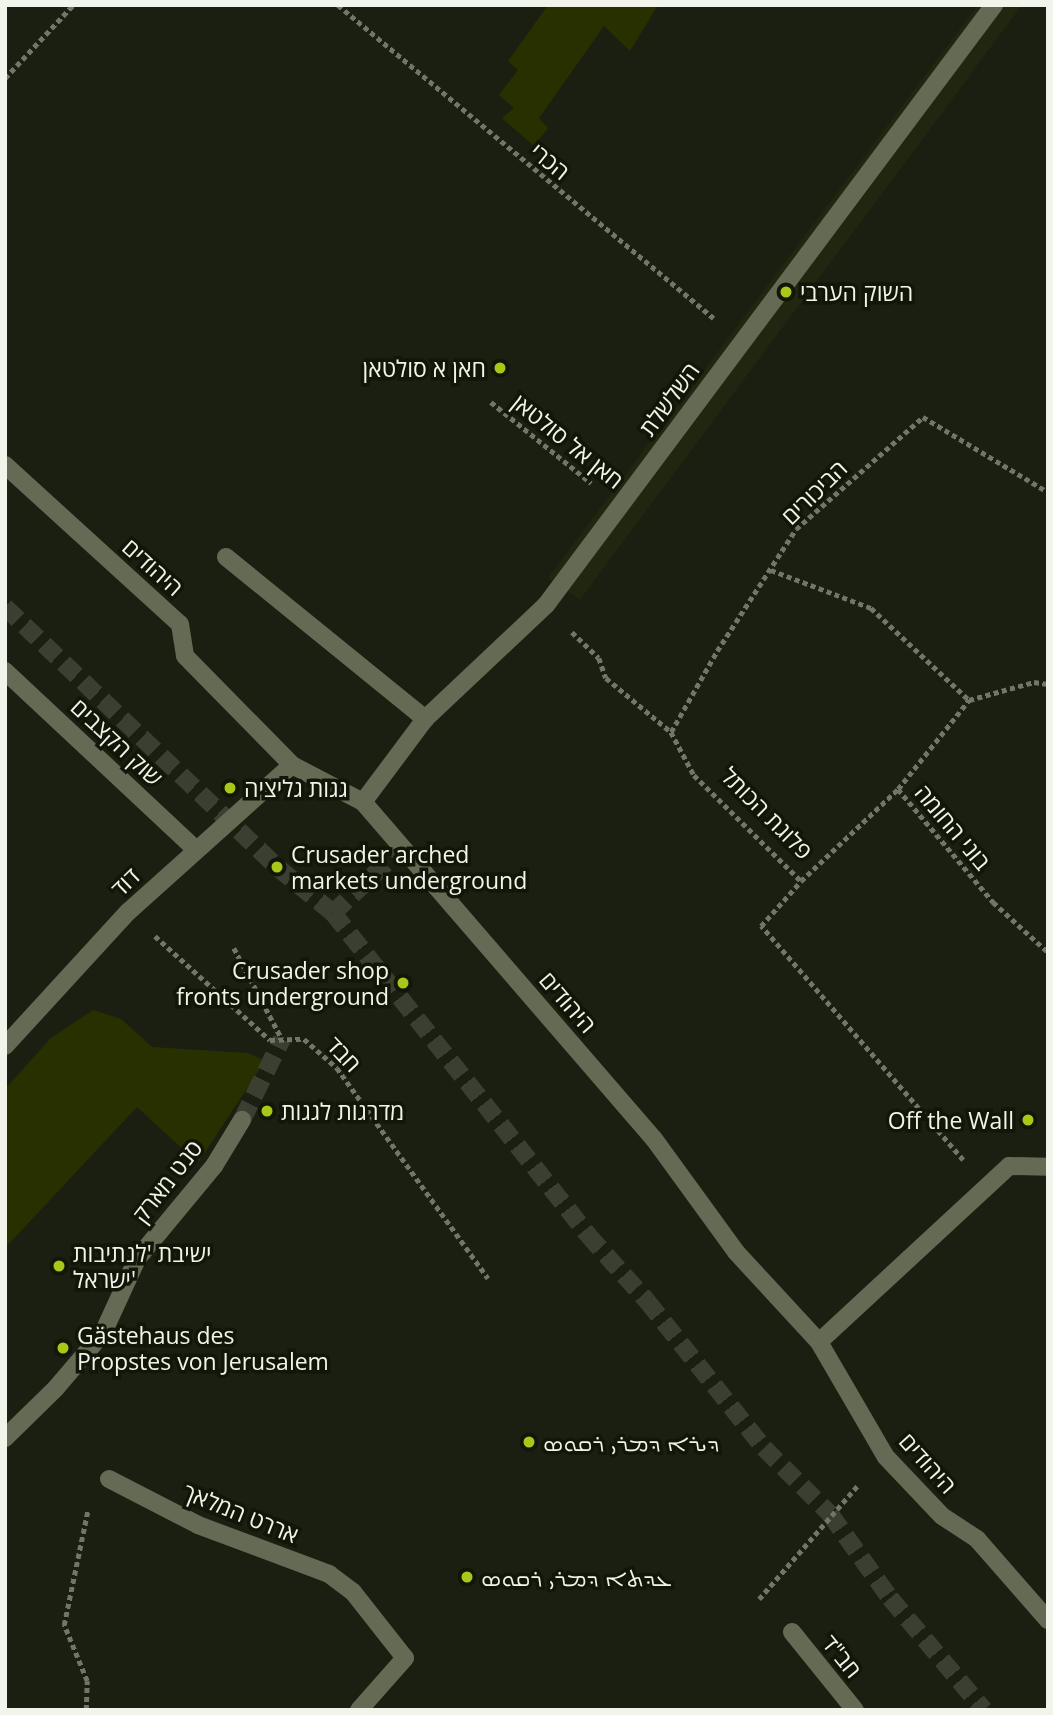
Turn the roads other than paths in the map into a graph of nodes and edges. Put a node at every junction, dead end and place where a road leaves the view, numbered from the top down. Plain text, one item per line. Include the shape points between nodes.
1 (994, 5) edge
2 (5, 465) edge
3 (226, 557) dead end
4 (5, 671) edge
5 (425, 719) junction
6 (292, 765) junction
7 (363, 803) junction
8 (195, 849) junction
9 (5, 1046) edge
10 (242, 1120) tunnel mouth
11 (1048, 1167) edge
12 (819, 1342) junction
13 (5, 1438) edge
14 (109, 1479) road end
15 (1048, 1620) edge
16 (792, 1632) dead end
17 (359, 1710) edge
18 (855, 1710) edge

1 - 5 street, השלשלת via 546,605
2 - 6 street, היהודים via 180,624 185,656
3 - 5 street
4 - 8 street, שוק הקצבים
5 - 7 street, השלשלת
6 - 7 street, היהודים
6 - 8 street, דוד
7 - 12 street, היהודים via 653,1139 736,1252
8 - 9 street, דוד via 128,912
10 - 13 street, סנט מארק via 214,1166 137,1259 103,1333 57,1388
11 - 12 street via 1009,1166
12 - 15 street, היהודים via 886,1457 942,1516 977,1539
14 - 17 street, אררט המלאך via 198,1525 329,1574 353,1592 405,1658
16 - 18 street, חב"ד

